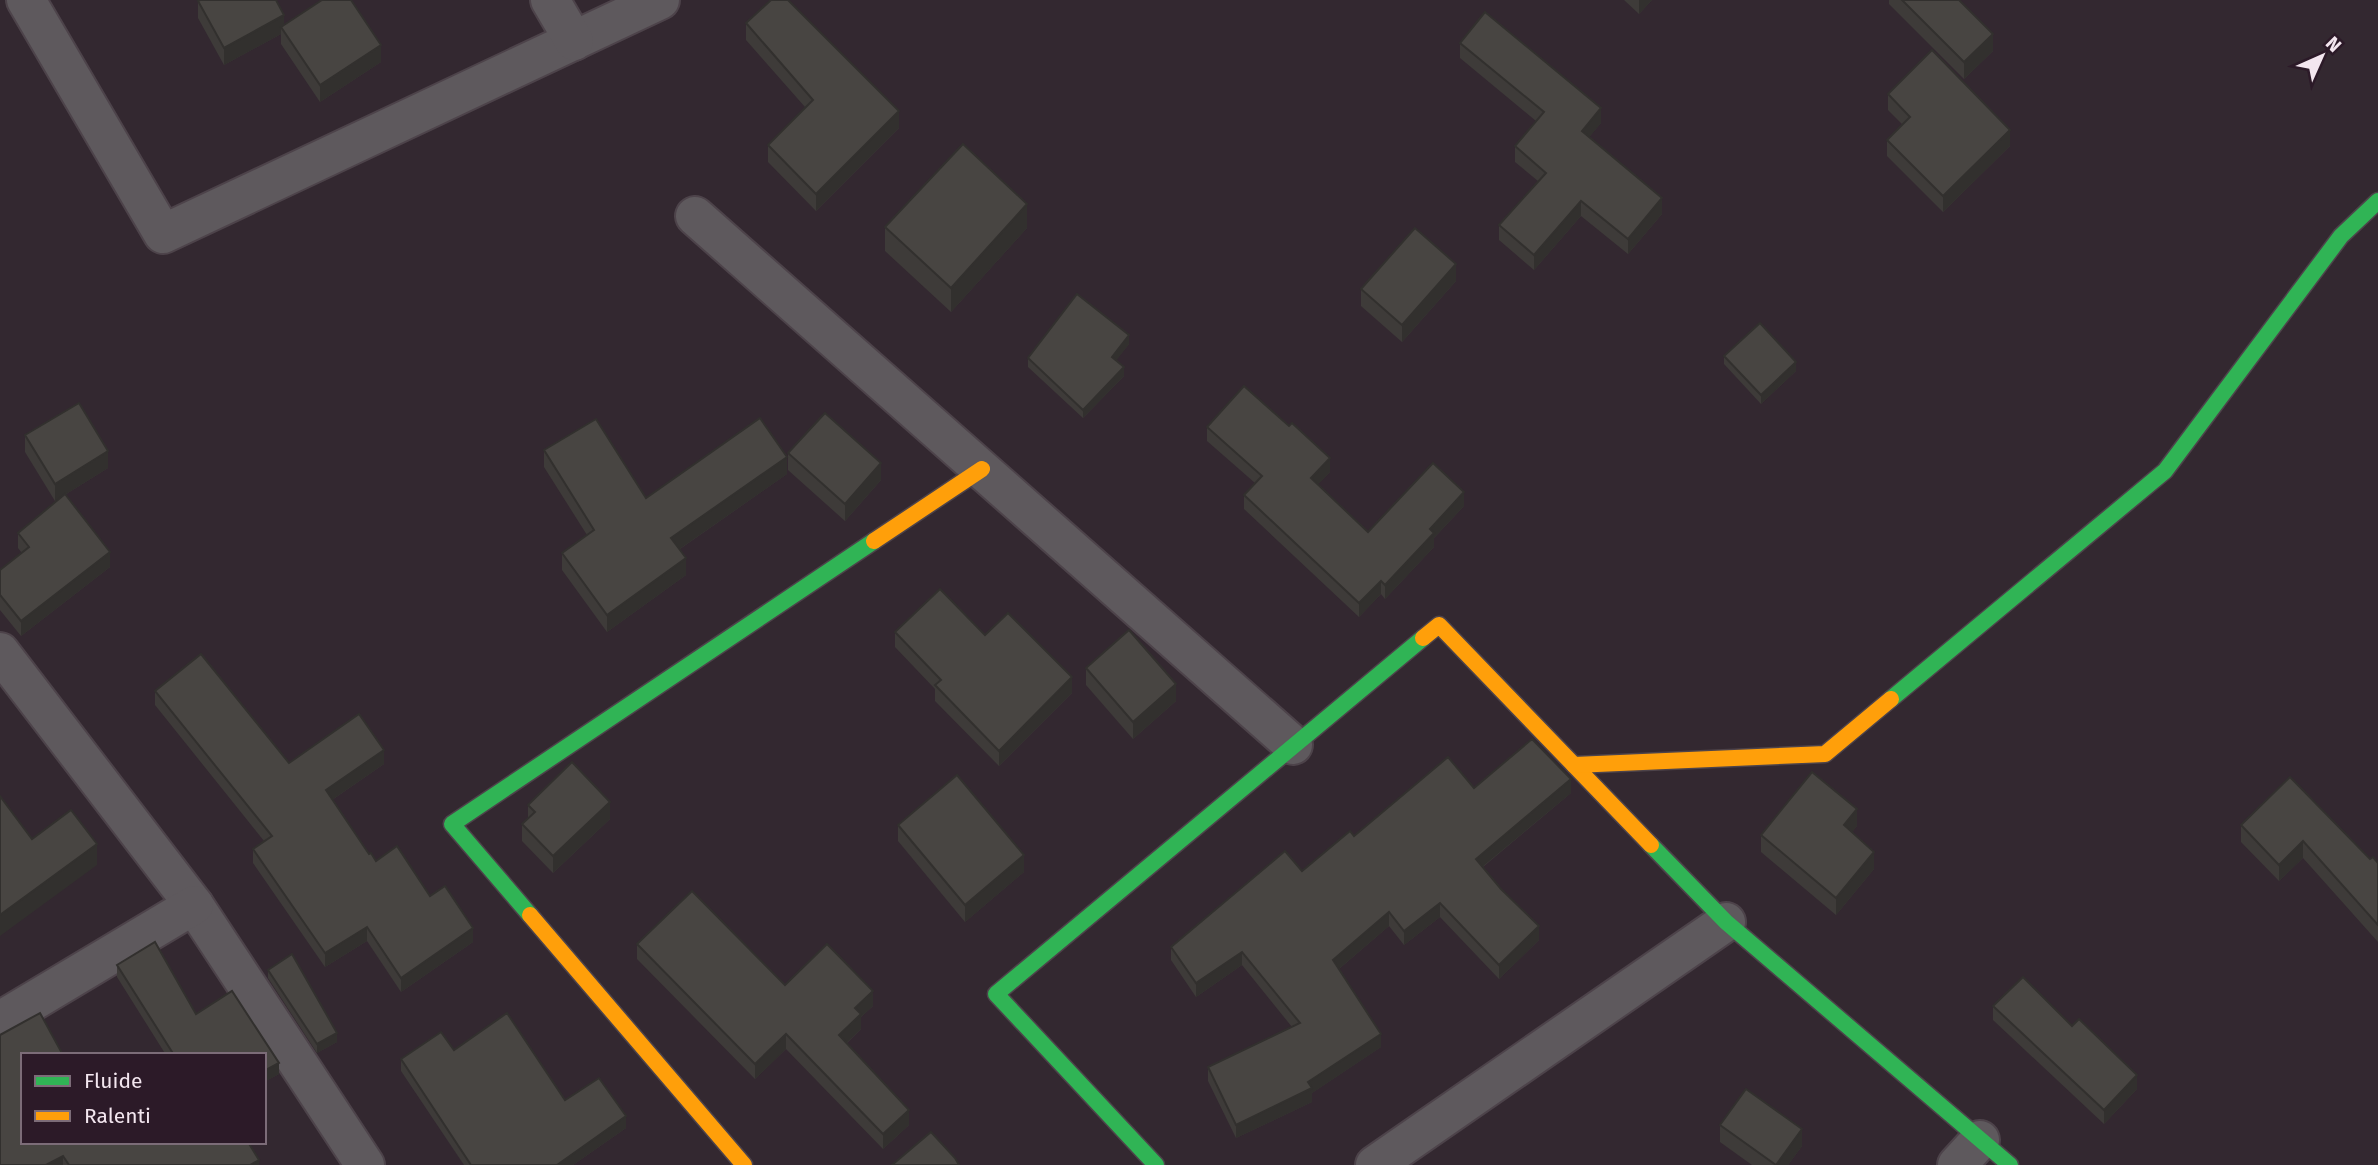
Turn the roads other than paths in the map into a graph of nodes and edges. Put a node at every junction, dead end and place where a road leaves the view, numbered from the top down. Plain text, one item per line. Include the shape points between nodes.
1 (26, 0) edge
2 (550, 0) edge
3 (660, 0) edge
4 (574, 41) junction
5 (2378, 201) edge
6 (695, 216) dead end
7 (982, 469) junction
8 (0, 652) edge
9 (1293, 745) junction
10 (1574, 765) junction
11 (194, 905) junction
12 (1726, 922) junction
13 (0, 1021) edge
14 (1969, 1152) edge
15 (366, 1165) edge
16 (744, 1165) edge
17 (1156, 1165) edge
18 (1376, 1165) edge
19 (2010, 1165) edge

1 - 4 street via 163,234
2 - 4 street
3 - 4 street
5 - 10 street via 2342,236 2165,471 1825,754
6 - 7 street
7 - 9 street
7 - 16 street via 452,824
8 - 11 street
9 - 10 street via 1439,625
9 - 17 street via 996,994
10 - 12 street
11 - 13 street
11 - 15 street
12 - 14 street
12 - 18 street
14 - 19 street

